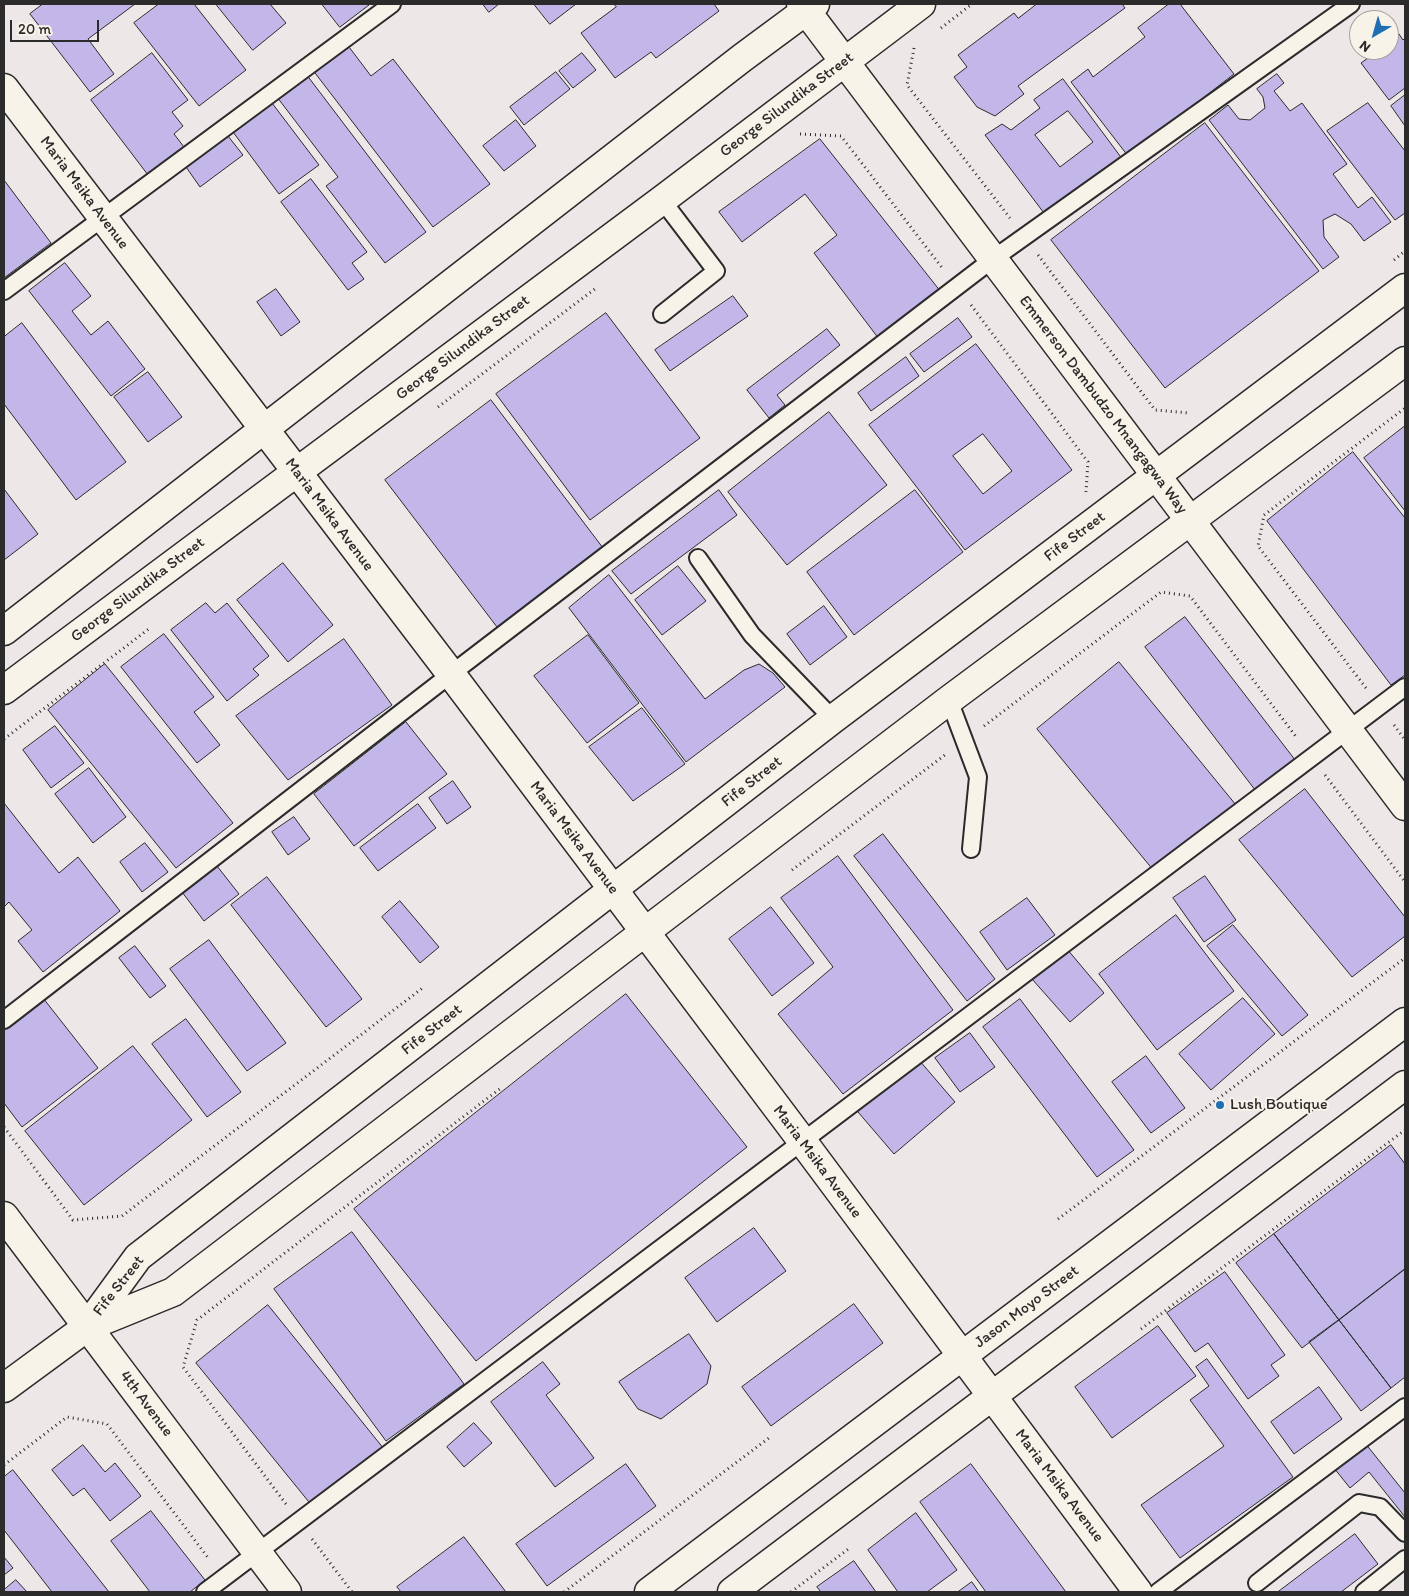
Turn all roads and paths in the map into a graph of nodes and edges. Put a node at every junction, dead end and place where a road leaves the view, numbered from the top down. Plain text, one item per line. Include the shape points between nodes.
1 (392, 4) edge
2 (921, 4) edge
3 (972, 4) edge
4 (1351, 4) edge
5 (807, 6) edge
6 (935, 32) dead end
7 (920, 43) dead end
8 (844, 61) junction
9 (4, 88) edge
10 (662, 200) junction
11 (102, 217) junction
12 (1024, 237) junction
13 (1405, 251) edge
14 (993, 259) junction
15 (1389, 263) dead end
16 (1405, 288) edge
17 (4, 291) edge
18 (662, 314) dead end
19 (1405, 361) edge
20 (1405, 408) edge
21 (1190, 414) dead end
22 (264, 429) junction
23 (297, 472) junction
24 (1156, 476) junction
25 (1190, 521) junction
26 (698, 558) dead end
27 (150, 628) dead end
28 (4, 631) edge
29 (451, 674) junction
30 (1405, 687) edge
31 (4, 690) edge
32 (949, 700) junction
33 (1380, 707) junction
34 (833, 719) junction
35 (1348, 731) junction
36 (4, 739) edge
37 (964, 740) junction
38 (1405, 740) edge
39 (1312, 758) junction
40 (1405, 806) edge
41 (971, 850) dead end
42 (792, 870) dead end
43 (1405, 882) edge
44 (613, 890) junction
45 (645, 932) junction
46 (1405, 958) edge
47 (424, 987) dead end
48 (4, 1020) edge
49 (1405, 1022) edge
50 (1405, 1085) edge
51 (501, 1088) dead end
52 (4, 1127) edge
53 (1405, 1130) edge
54 (803, 1142) junction
55 (4, 1216) edge
56 (1058, 1219) dead end
57 (87, 1327) junction
58 (1142, 1329) dead end
59 (962, 1356) junction
60 (4, 1388) edge
61 (992, 1396) junction
62 (1405, 1407) edge
63 (769, 1438) dead end
64 (4, 1465) edge
65 (299, 1521) junction
66 (1405, 1533) edge
67 (851, 1547) dead end
68 (257, 1552) junction
69 (1405, 1559) edge
70 (224, 1578) junction
71 (1257, 1583) dead end
72 (205, 1592) edge
73 (287, 1592) edge
74 (352, 1592) edge
75 (564, 1592) edge
76 (649, 1592) edge
77 (732, 1592) edge
78 (792, 1592) edge
79 (1138, 1592) edge
80 (1158, 1592) edge
81 (1364, 1592) edge

1 - 11 lane
2 - 8 street, George Silundika Street
3 - 6 path
4 - 12 lane
5 - 8 street, Emmerson Dambudzo Mnangagwa Way
5 - 22 street
7 - 12 path via 913,48 907,85
8 - 10 street, George Silundika Street
8 - 14 street, Emmerson Dambudzo Mnangagwa Way
9 - 11 street, Maria Msika Avenue
10 - 18 lane via 716,271
10 - 23 street, George Silundika Street
11 - 17 lane
11 - 22 street, Maria Msika Avenue
12 - 14 lane
12 - 21 path via 1155,410
13 - 15 path
14 - 24 street, Emmerson Dambudzo Mnangagwa Way
14 - 29 lane
16 - 24 street, Fife Street
19 - 25 street, Fife Street
20 - 33 path via 1264,515 1258,546
22 - 23 street, Maria Msika Avenue
22 - 28 street
23 - 29 street, Maria Msika Avenue
23 - 31 street, George Silundika Street
24 - 25 street, Emmerson Dambudzo Mnangagwa Way
24 - 34 street, Fife Street
25 - 32 street, Fife Street
25 - 35 street, Emmerson Dambudzo Mnangagwa Way
26 - 34 lane via 752,634
27 - 36 path
29 - 44 street, Maria Msika Avenue
29 - 48 lane
30 - 33 lane
32 - 37 lane
32 - 45 street, Fife Street
33 - 35 lane
33 - 38 path
34 - 44 street, Fife Street
35 - 39 lane
35 - 40 street, Emmerson Dambudzo Mnangagwa Way
37 - 39 path via 1161,592 1190,596
37 - 41 lane via 978,776
37 - 42 path
39 - 43 path
39 - 54 lane
44 - 45 street, Maria Msika Avenue
44 - 57 street, Fife Street via 138,1258
45 - 54 street, Maria Msika Avenue
45 - 57 street, Fife Street via 173,1292
46 - 56 path
47 - 52 path via 122,1216 73,1220
49 - 59 street, Jason Moyo Street
50 - 61 street
51 - 65 path via 197,1320 184,1367
53 - 58 path
54 - 59 street, Maria Msika Avenue
54 - 65 lane
55 - 57 street, 4th Avenue
57 - 60 street
57 - 68 street, 4th Avenue
59 - 61 street, Maria Msika Avenue
59 - 76 street, Jason Moyo Street
61 - 77 street
61 - 79 street, Maria Msika Avenue
62 - 80 lane
63 - 75 path
64 - 70 path via 68,1417 107,1424
65 - 68 lane
65 - 74 path
66 - 71 lane via 1380,1507 1359,1503
67 - 78 path
68 - 70 lane
68 - 73 street, 4th Avenue
69 - 81 lane
70 - 72 lane

